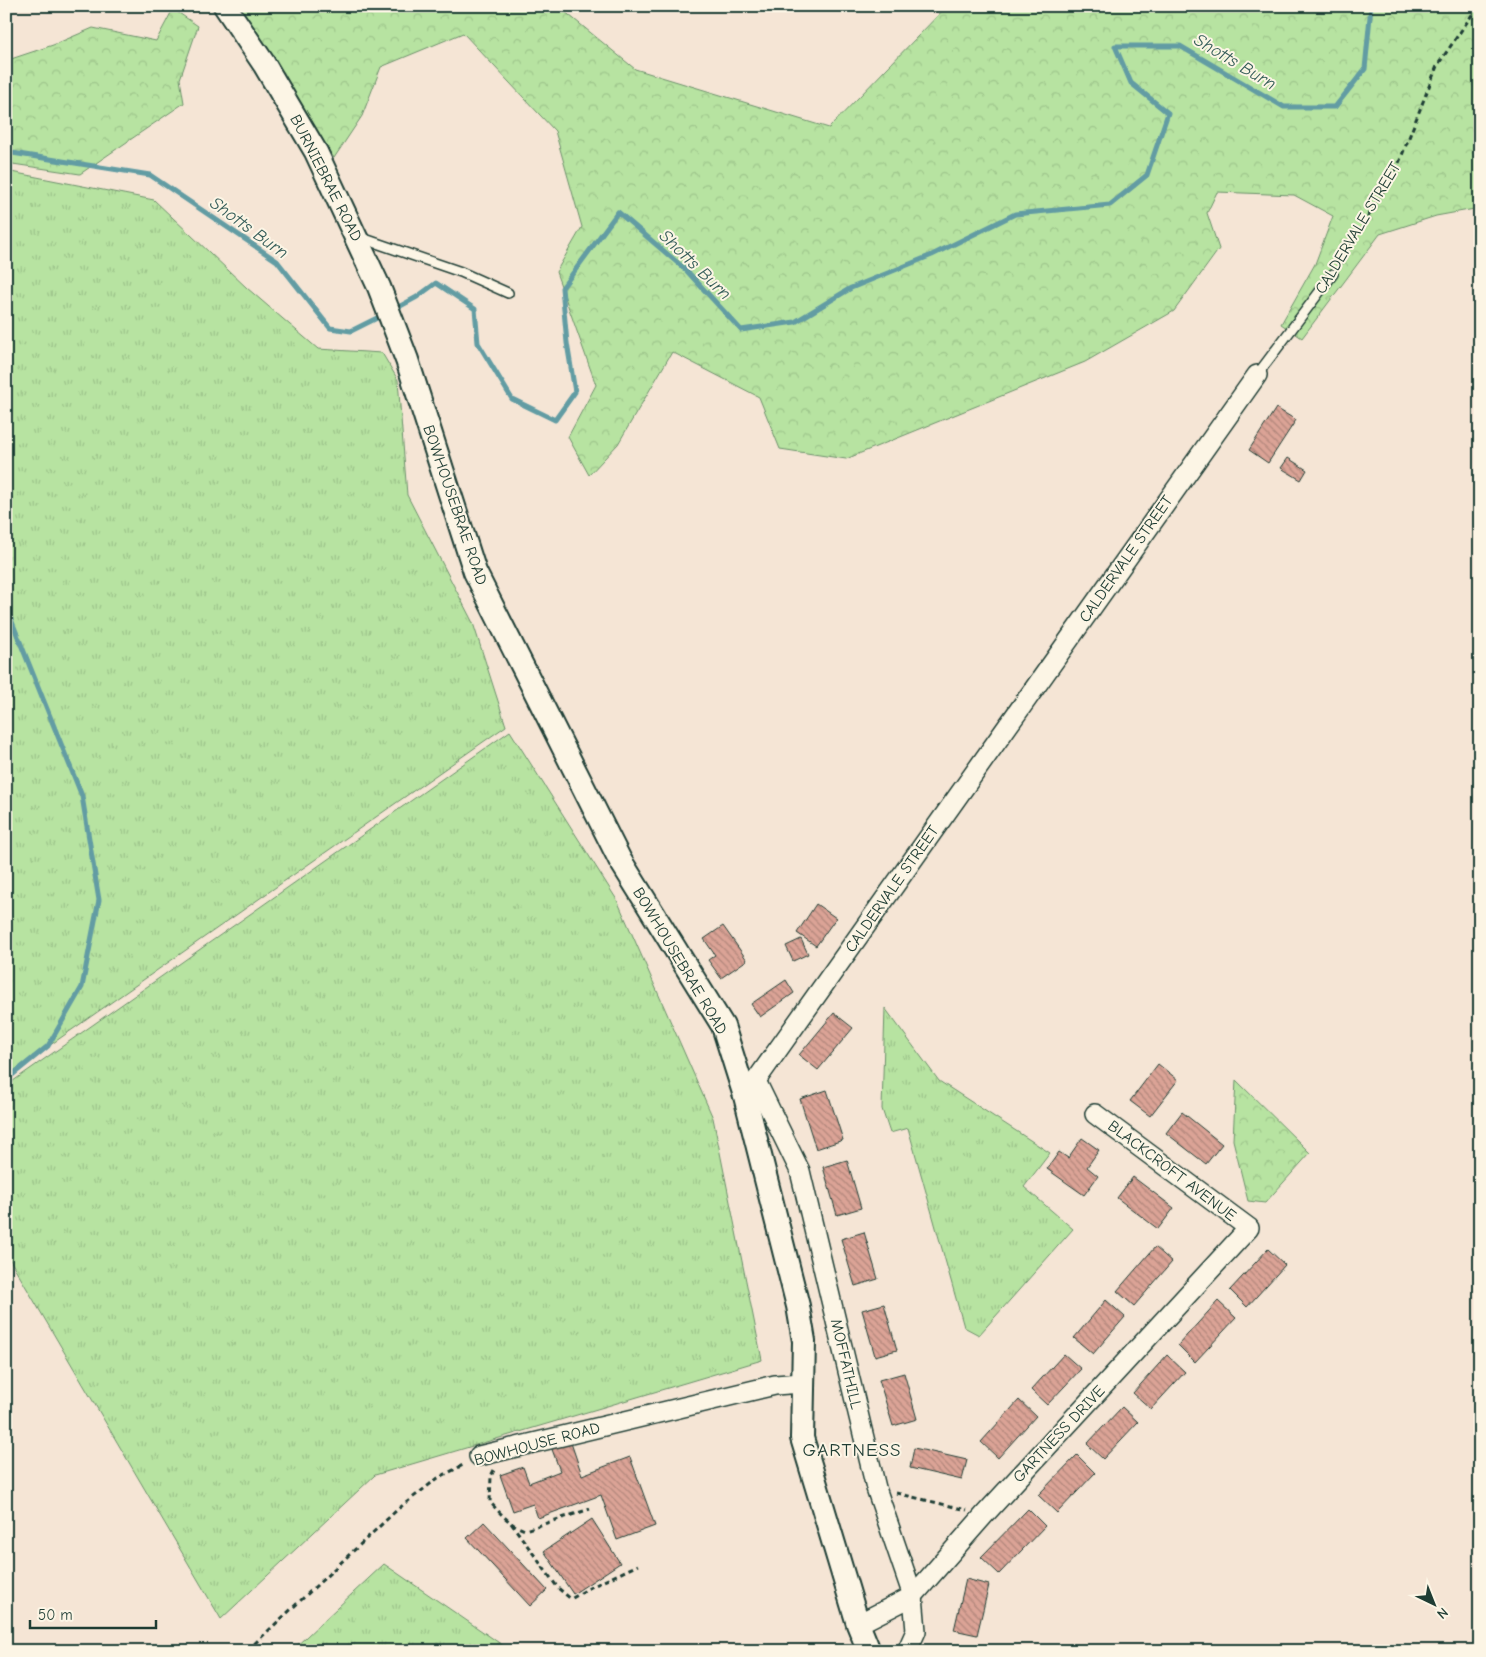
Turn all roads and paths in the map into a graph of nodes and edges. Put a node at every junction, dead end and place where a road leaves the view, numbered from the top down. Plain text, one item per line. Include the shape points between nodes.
1 (225, 6) edge
2 (1478, 6) edge
3 (355, 236) junction
4 (1334, 274) joint
5 (508, 293) dead end
6 (407, 360) joint
7 (1257, 375) joint
8 (751, 1088) junction
9 (1095, 1114) dead end
10 (1249, 1228) joint
11 (802, 1383) junction
12 (506, 1450) junction
13 (479, 1456) joint
14 (876, 1488) junction
15 (590, 1509) dead end
16 (985, 1514) junction
17 (511, 1523) junction
18 (638, 1565) dead end
19 (913, 1596) junction
20 (858, 1624) junction
21 (249, 1651) edge
22 (869, 1651) edge
23 (907, 1651) edge

1 - 3 street, BURNIEBRAE ROAD via 316,152
2 - 4 path, CALDERVALE STREET via 1437,66 1397,168
3 - 5 lane via 461,272
3 - 6 street, BURNIEBRAE ROAD via 379,286
4 - 7 lane, CALDERVALE STREET
6 - 8 street, BOWHOUSEBRAE ROAD via 475,572 620,860 723,1026
7 - 8 street, CALDERVALE STREET
8 - 11 street, BOWHOUSEBRAE ROAD via 798,1306 804,1341
8 - 14 street, MOFFATHILL via 800,1171
9 - 10 street, BLACKCROFT AVENUE
10 - 16 street, GARTNESS DRIVE
11 - 12 street, BOWHOUSE ROAD via 775,1384
11 - 20 street, BOWHOUSEBRAE ROAD via 802,1438
12 - 13 street, BOWHOUSE ROAD
12 - 17 path via 491,1476 490,1502
13 - 21 path, BOWHOUSE ROAD via 438,1478 398,1510
14 - 16 path
14 - 19 street, MOFFATHILL
15 - 17 path via 525,1530
16 - 19 street, GARTNESS DRIVE
17 - 18 path via 558,1588 571,1599
19 - 20 street, GARTNESS DRIVE
19 - 23 street, MOFFATHILL via 916,1631
20 - 22 street, BOWHOUSEBRAE ROAD

